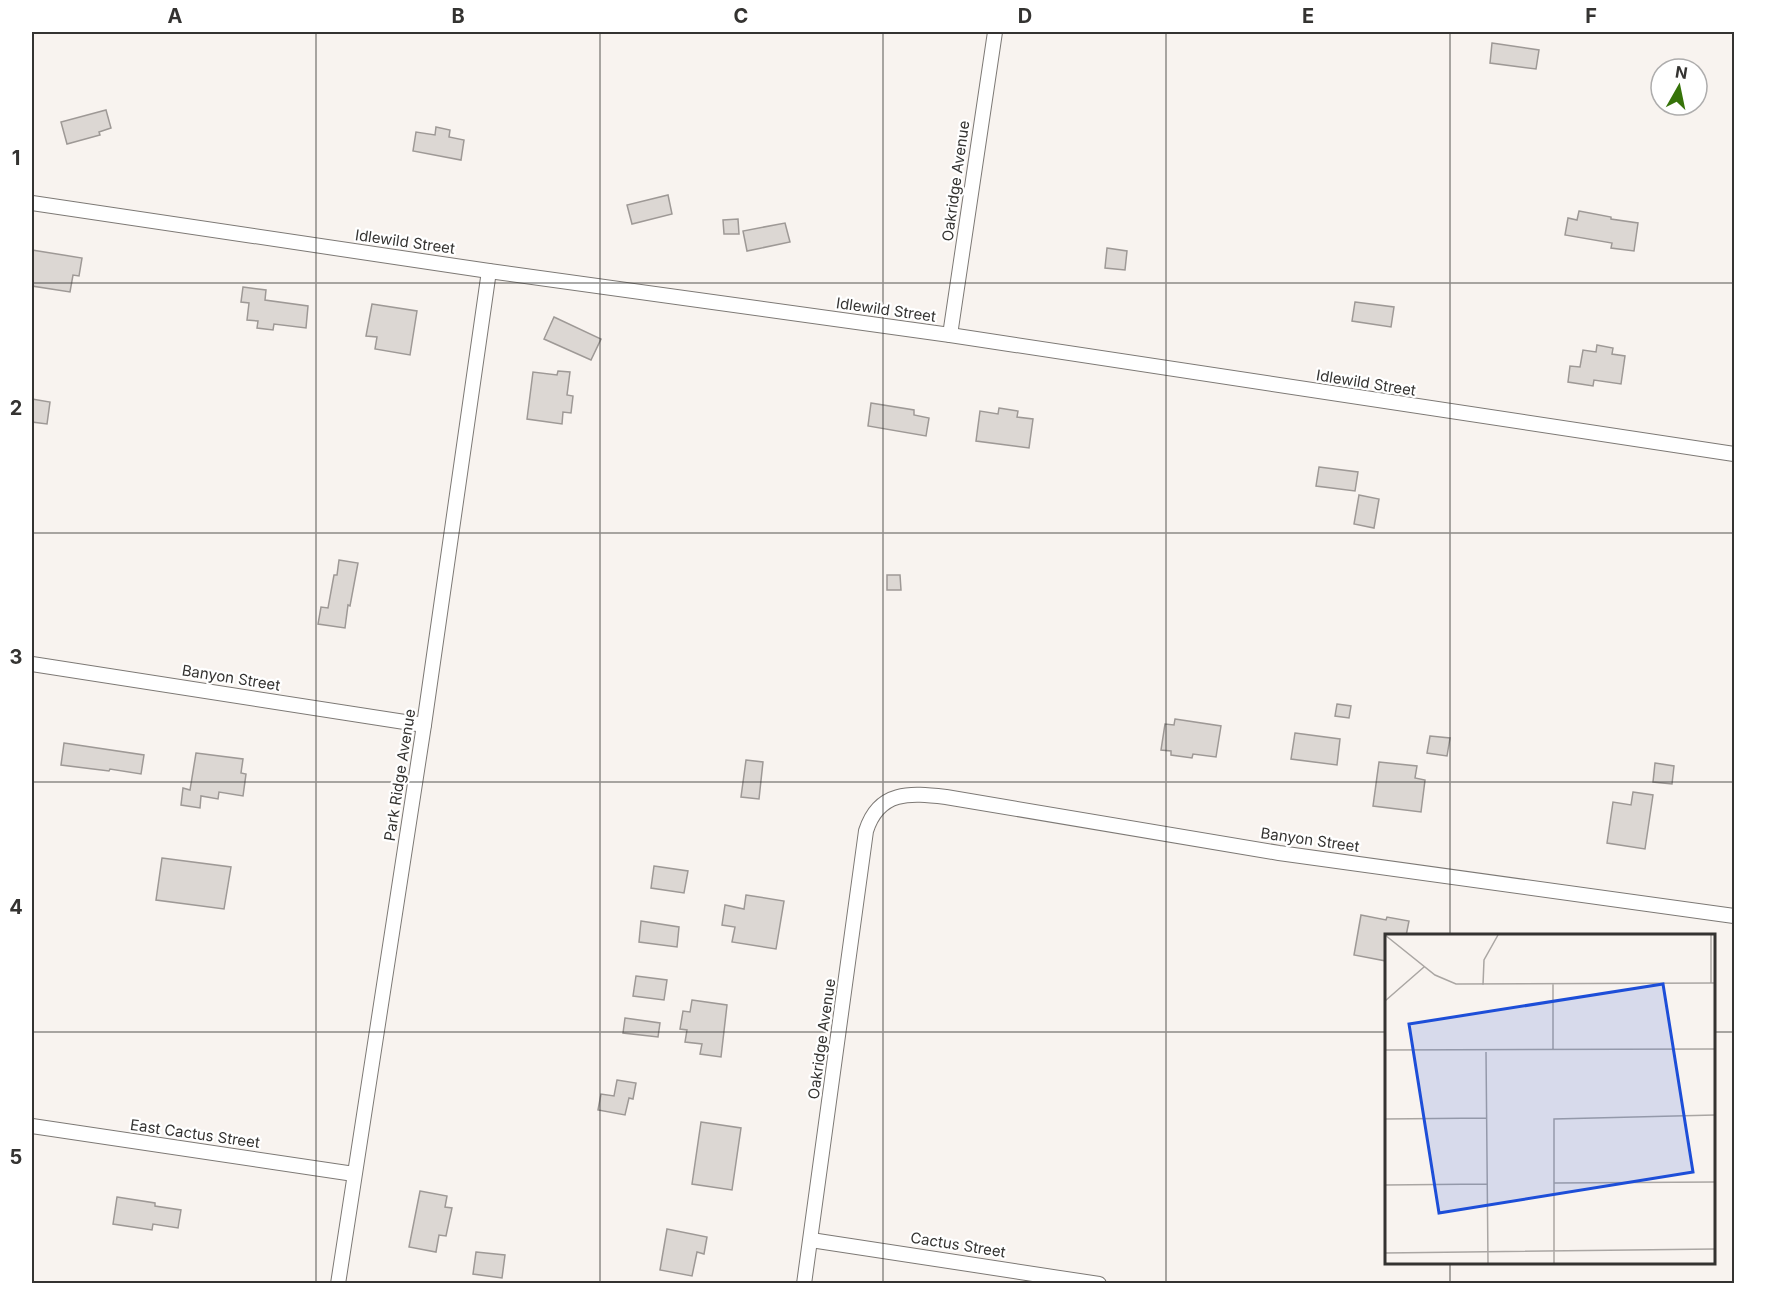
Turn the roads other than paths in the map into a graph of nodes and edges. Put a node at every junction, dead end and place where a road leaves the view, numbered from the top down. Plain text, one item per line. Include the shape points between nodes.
1 (995, 32) edge
2 (32, 203) edge
3 (489, 271) junction
4 (950, 335) junction
5 (1734, 454) edge
6 (32, 664) edge
7 (424, 725) junction
8 (883, 803) joint
9 (1734, 916) edge
10 (32, 1126) edge
11 (354, 1174) junction
12 (811, 1240) junction
13 (338, 1284) edge
14 (804, 1284) edge
15 (1099, 1284) edge

1 - 4 street, Oakridge Avenue
2 - 3 street, Idlewild Street
3 - 4 street, Idlewild Street
3 - 7 street, Park Ridge Avenue
4 - 5 street, Idlewild Street
6 - 7 street, Banyon Street
7 - 11 street, Park Ridge Avenue
8 - 9 street, Banyon Street via 903,795 925,794 1279,853
8 - 12 street, Oakridge Avenue via 866,831
10 - 11 street, East Cactus Street
11 - 13 street, Park Ridge Avenue
12 - 14 street, Oakridge Avenue
12 - 15 street, Cactus Street

